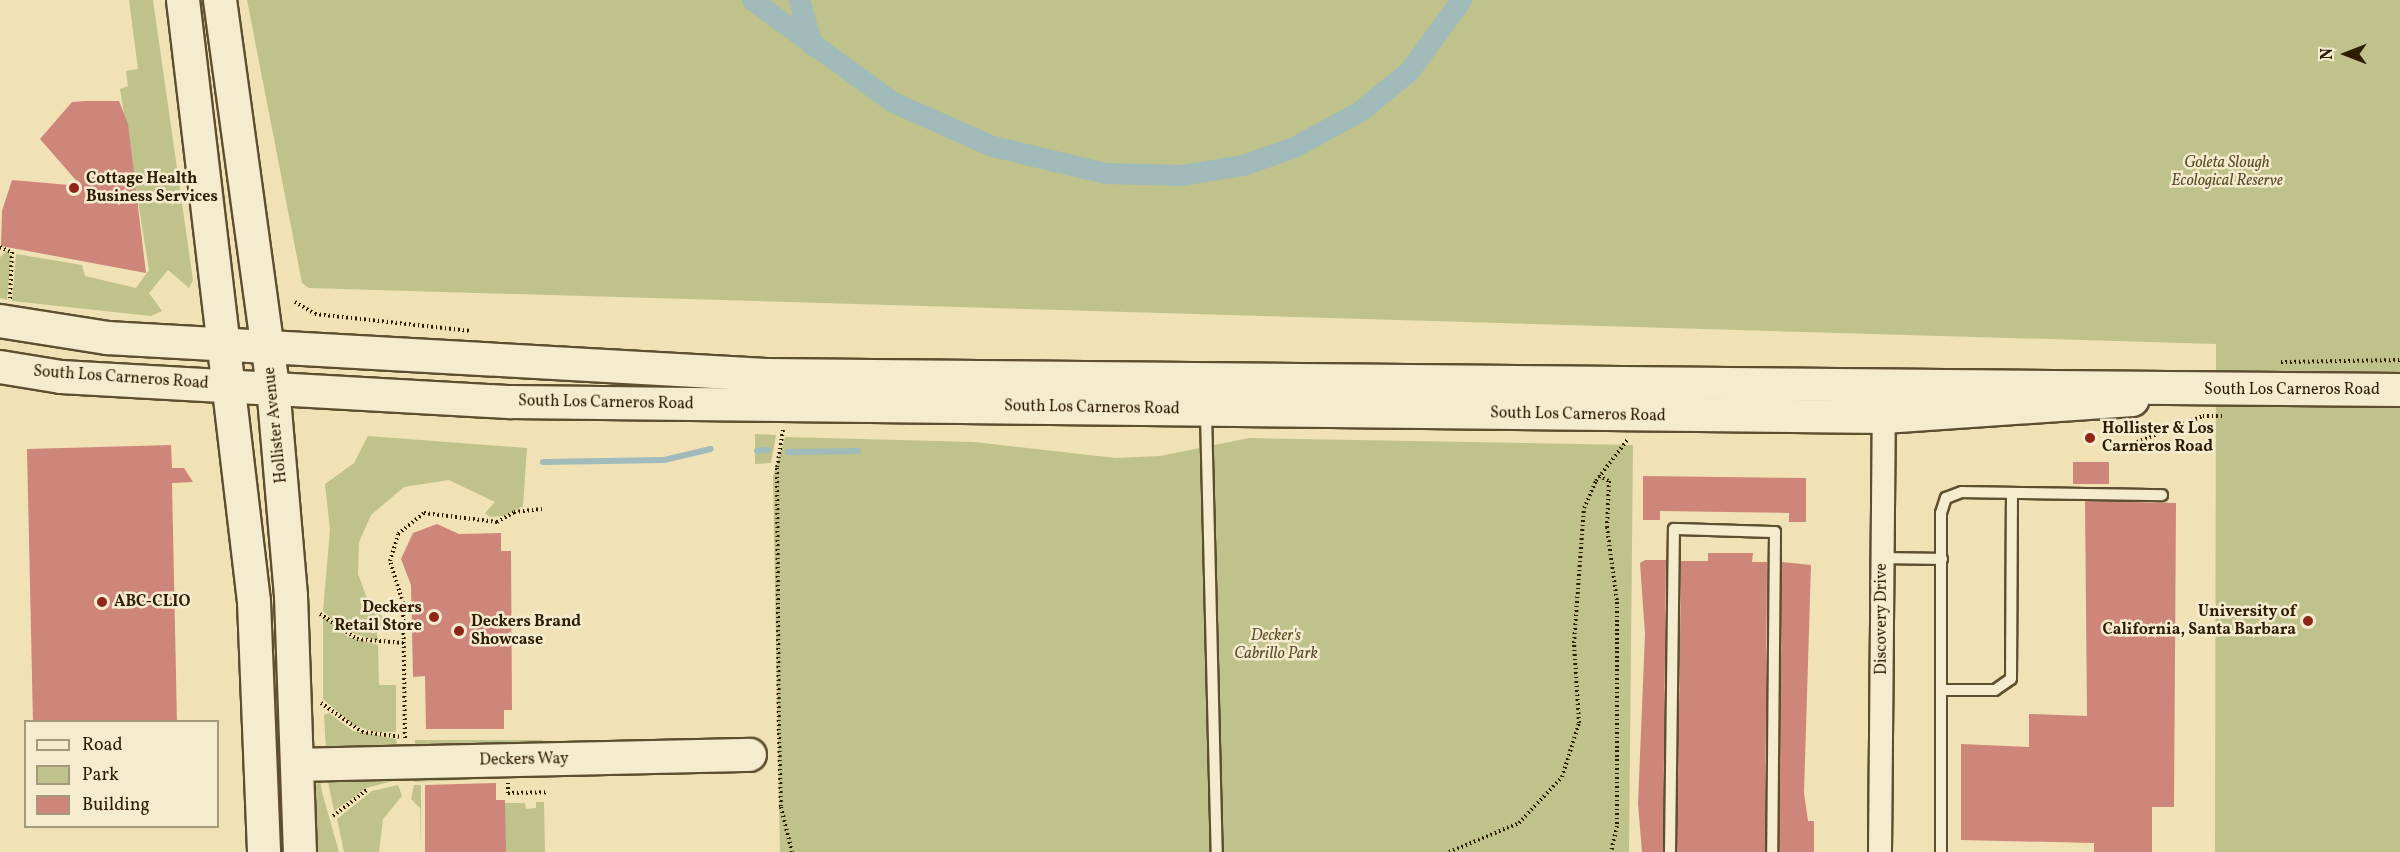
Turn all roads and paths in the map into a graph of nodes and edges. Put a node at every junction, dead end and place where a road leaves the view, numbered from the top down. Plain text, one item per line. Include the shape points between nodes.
1 (183, 0) edge
2 (220, 0) edge
3 (0, 247) edge
4 (5, 312) edge
5 (225, 341) junction
6 (267, 342) junction
7 (0, 367) edge
8 (231, 384) junction
9 (273, 386) junction
10 (1884, 386) junction
11 (2183, 390) junction
12 (2400, 390) edge
13 (1206, 410) junction
14 (2235, 416) dead end
15 (1884, 417) junction
16 (783, 430) dead end
17 (1629, 438) dead end
18 (2137, 442) dead end
19 (1599, 476) junction
20 (2012, 493) junction
21 (2162, 495) dead end
22 (542, 509) dead end
23 (1883, 558) junction
24 (1942, 559) junction
25 (320, 614) dead end
26 (404, 643) junction
27 (1941, 690) junction
28 (321, 703) dead end
29 (750, 755) dead end
30 (298, 765) junction
31 (264, 852) edge
32 (300, 852) edge
33 (792, 852) edge
34 (1217, 852) edge
35 (1449, 852) edge
36 (1611, 852) edge
37 (1670, 852) edge
38 (1772, 852) edge
39 (1880, 852) edge
40 (1941, 852) edge

1 - 5 main road
2 - 6 main road, Hollister Avenue
3 - 4 path via 9,248 14,261
4 - 5 main road, South Los Carneros Road via 107,338
5 - 6 main road, South Los Carneros Road
5 - 8 main road
6 - 9 main road, Hollister Avenue
6 - 10 main road, South Los Carneros Road via 862,377
7 - 8 main road, South Los Carneros Road via 61,377
8 - 9 main road, South Los Carneros Road
8 - 31 main road via 254,602
9 - 13 main road, South Los Carneros Road via 510,402
9 - 30 main road, Hollister Avenue via 291,596
10 - 11 main road, South Los Carneros Road via 2119,383
10 - 15 street, Discovery Drive
11 - 12 main road, South Los Carneros Road
11 - 15 main road, South Los Carneros Road via 2117,404
13 - 15 main road, South Los Carneros Road
13 - 34 lane
14 - 18 path via 2203,416
15 - 23 street, Discovery Drive
16 - 33 path via 777,468 779,754 781,807
17 - 19 path
19 - 35 path via 1584,508 1574,644 1576,742 1562,777 1520,823
19 - 36 path via 1609,481 1607,527 1617,602 1617,826
20 - 21 lane
20 - 24 lane via 1962,492 1946,498
20 - 27 lane via 2011,679 1995,690
22 - 26 path via 514,512 497,522 424,513 405,525 390,561 403,603
23 - 24 lane
23 - 39 street, Discovery Drive
24 - 27 lane
25 - 26 path via 357,639
26 - 28 path via 405,739 362,732
27 - 40 lane
29 - 30 main road, Deckers Way
30 - 32 main road, Hollister Avenue
37 - 38 lane via 1674,529 1775,532

